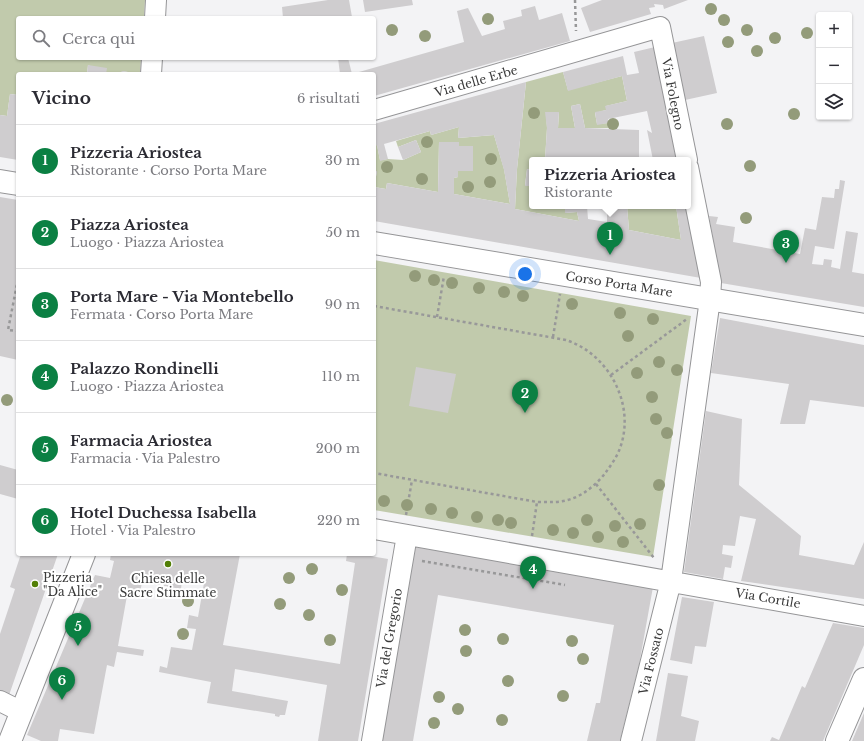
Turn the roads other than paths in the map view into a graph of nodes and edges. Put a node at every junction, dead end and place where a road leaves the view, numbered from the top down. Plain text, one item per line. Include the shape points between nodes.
1 (156, 0) edge
2 (155, 16) edge
3 (660, 27) joint
4 (152, 60) edge
5 (151, 72) edge
6 (376, 109) edge
7 (686, 157) edge
8 (0, 181) edge
9 (691, 182) edge
10 (16, 184) edge
11 (376, 243) edge
12 (710, 299) junction
13 (864, 325) edge
14 (376, 529) edge
15 (407, 535) junction
16 (83, 556) edge
17 (671, 581) junction
18 (864, 616) edge
19 (864, 679) edge
20 (0, 701) edge
21 (22, 712) junction
22 (10, 741) edge
23 (372, 741) edge
24 (631, 741) edge
25 (837, 741) edge

1 - 2 street
3 - 6 street, Via delle Erbe
3 - 7 street, Via Folegno
4 - 5 street
8 - 10 street
9 - 12 street via 711,282
11 - 12 street, Corso Porta Mare
12 - 13 street, Corso Porta Mare
12 - 17 street, Via Fossato
14 - 15 street, Via Cortile
15 - 17 street, Via Cortile
15 - 23 street, Via del Gregorio
16 - 21 street
17 - 18 street, Via Cortile
17 - 24 street, Via Fossato
19 - 25 street
20 - 21 street
21 - 22 street

